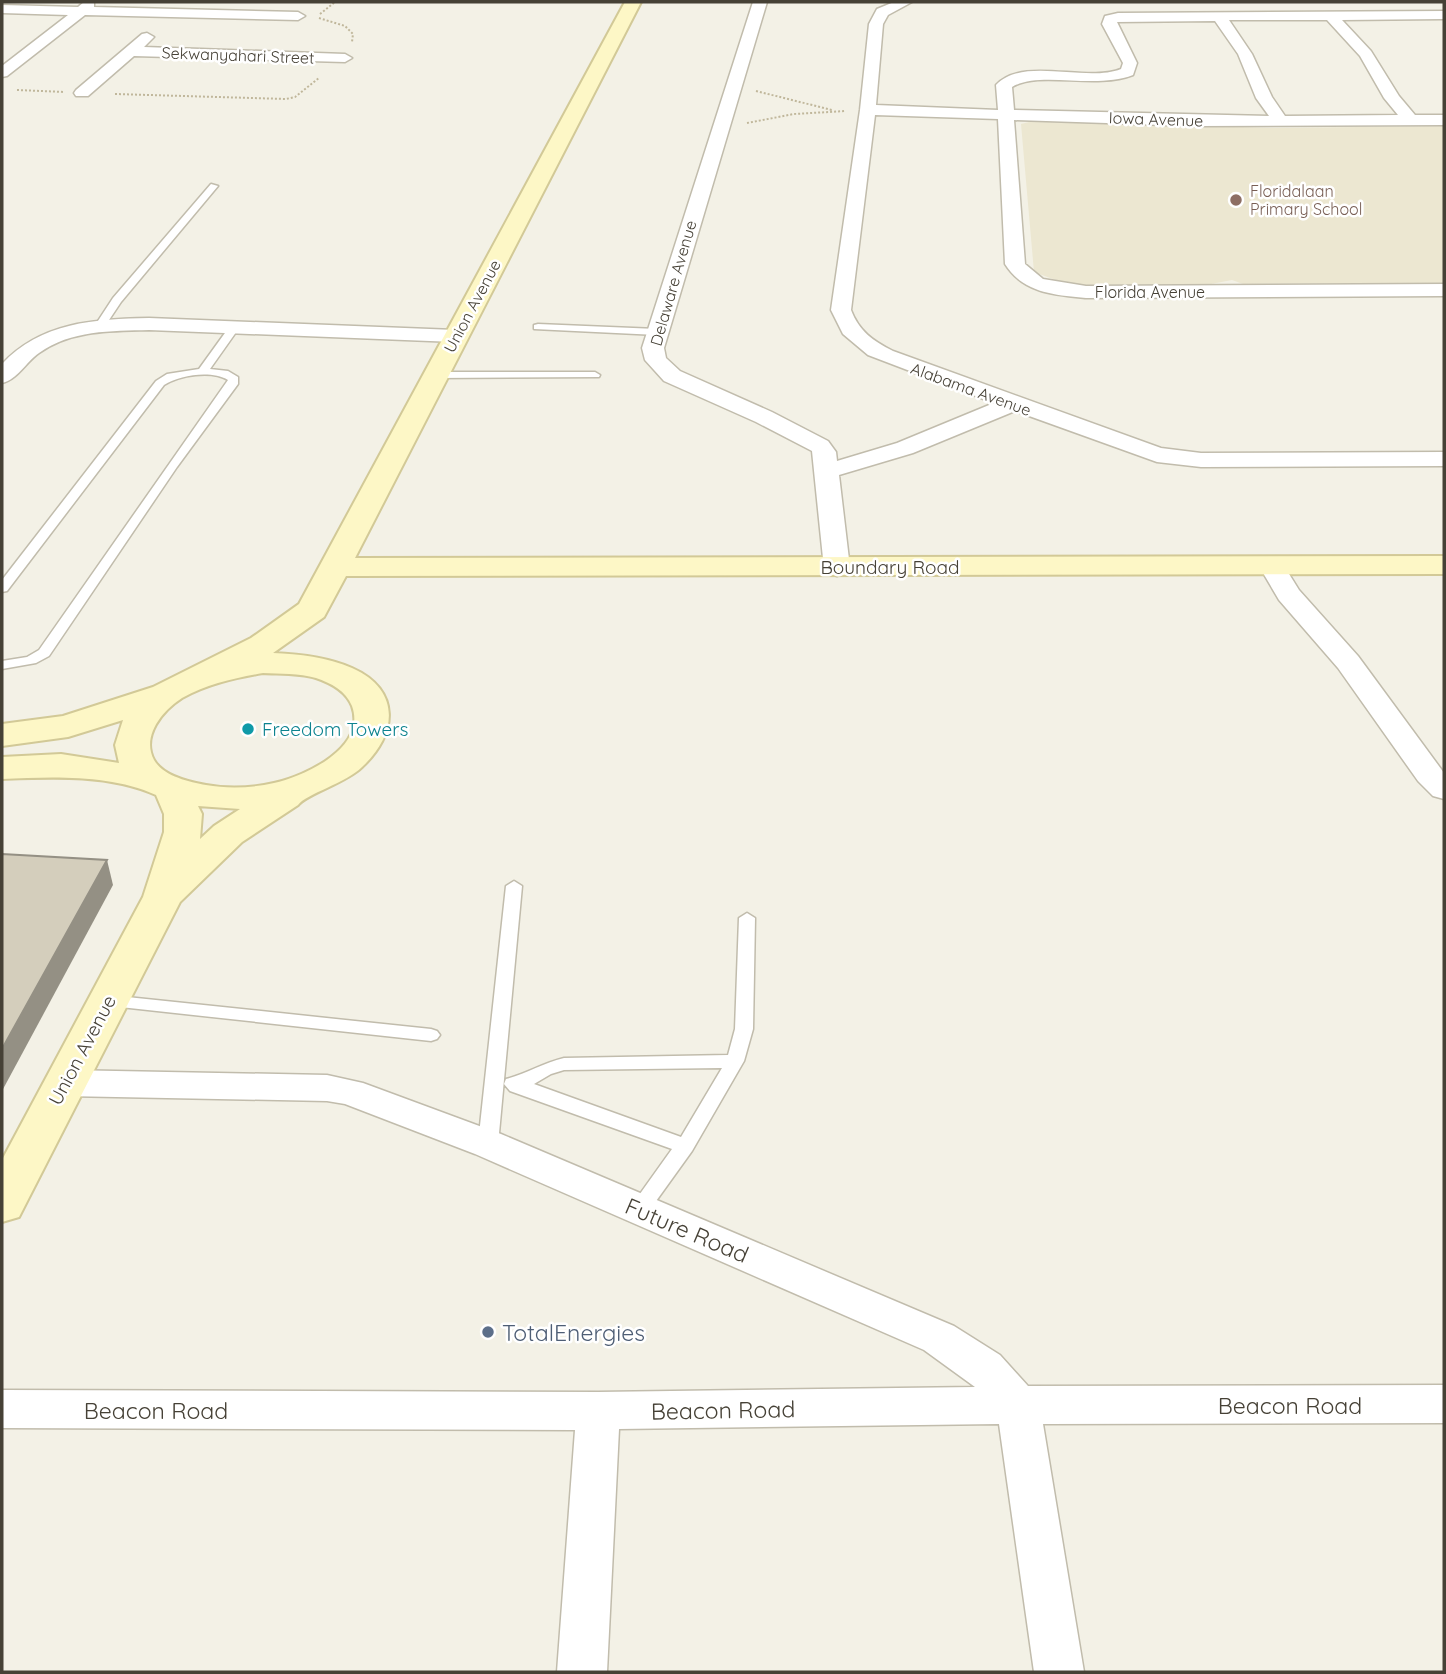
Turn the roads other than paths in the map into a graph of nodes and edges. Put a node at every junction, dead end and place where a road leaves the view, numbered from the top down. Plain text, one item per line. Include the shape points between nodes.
1 (8, 2) edge
2 (189, 2) edge
3 (633, 2) edge
4 (761, 2) edge
5 (905, 2) edge
6 (1429, 2) edge
7 (88, 6) edge
8 (2, 7) edge
9 (176, 13) junction
10 (1217, 15) junction
11 (1330, 15) junction
12 (1444, 15) edge
13 (304, 17) road end
14 (131, 51) junction
15 (345, 58) dead end
16 (2, 73) edge
17 (82, 93) road end
18 (868, 110) junction
19 (1004, 114) junction
20 (1410, 120) junction
21 (1444, 120) edge
22 (1281, 121) junction
23 (214, 187) dead end
24 (1444, 290) edge
25 (99, 327) junction
26 (538, 327) dead end
27 (234, 328) junction
28 (657, 332) junction
29 (455, 337) junction
30 (202, 372) junction
31 (435, 375) junction
32 (595, 375) dead end
33 (2, 377) edge
34 (1012, 404) junction
35 (1444, 459) edge
36 (825, 472) junction
37 (1444, 565) edge
38 (1272, 566) junction
39 (335, 567) junction
40 (837, 568) junction
41 (2, 588) edge
42 (312, 610) junction
43 (2, 665) edge
44 (322, 668) junction
45 (202, 676) junction
46 (169, 692) junction
47 (2, 734) edge
48 (2, 768) edge
49 (163, 784) junction
50 (308, 784) junction
51 (1444, 790) edge
52 (514, 886) dead end
53 (163, 897) junction
54 (747, 918) dead end
55 (108, 1001) junction
56 (431, 1035) dead end
57 (734, 1062) junction
58 (495, 1078) junction
59 (65, 1083) junction
60 (517, 1086) junction
61 (488, 1144) junction
62 (685, 1146) junction
63 (2, 1204) edge
64 (639, 1210) junction
65 (1018, 1405) junction
66 (1444, 1405) edge
67 (2, 1409) edge
68 (598, 1412) junction
69 (582, 1672) edge
70 (1059, 1672) edge

1 - 8 street
2 - 9 street
3 - 29 street, Union Avenue
4 - 28 street, Delaware Avenue
5 - 18 street, Alabama Avenue via 878,17
6 - 12 street
7 - 8 street
7 - 9 street
7 - 16 street
9 - 13 street
9 - 14 street
10 - 11 street
10 - 19 street, Florida Avenue via 1110,19 1129,63 1128,72 1113,78 1011,80 1004,85
10 - 22 street via 1245,54 1264,99
11 - 12 street
11 - 20 street via 1366,54
14 - 15 street, Sekwanyahari Street
14 - 17 street
18 - 19 street, Iowa Avenue
18 - 34 street, Alabama Avenue via 842,317 876,352
19 - 22 street, Iowa Avenue
19 - 24 street, Florida Avenue via 1015,264 1018,272 1039,284 1086,292
20 - 21 street, Iowa Avenue
20 - 22 street, Iowa Avenue
23 - 25 lane
25 - 27 street
25 - 33 street via 35,345
26 - 28 lane
27 - 29 street
27 - 30 lane
28 - 36 street, Delaware Avenue via 654,355 662,368 811,440 824,452
29 - 31 street, Union Avenue
30 - 41 lane via 171,376 160,383
30 - 43 lane via 224,373 234,379 233,384 44,653
31 - 32 lane
31 - 39 street, Union Avenue
34 - 35 street, Alabama Avenue via 1141,450 1182,458
34 - 36 street via 905,448
36 - 40 street, Delaware Avenue
37 - 38 street, Boundary Road
38 - 40 street, Boundary Road
38 - 51 street via 1288,594 1348,662
39 - 40 street, Boundary Road
39 - 42 street, Union Avenue
42 - 44 street
42 - 45 street, Union Avenue via 262,645
44 - 45 street via 263,663
44 - 50 street via 350,681 369,698 374,720 365,744 342,766
45 - 46 street
46 - 47 street via 68,726
46 - 49 street via 142,718 132,746 138,764
48 - 49 street via 61,765
49 - 50 street via 203,797 238,798
49 - 53 street, Union Avenue via 183,814 183,832
50 - 53 street, Union Avenue via 228,834
52 - 58 lane
53 - 55 street, Union Avenue
54 - 57 lane via 744,1029
55 - 56 lane
55 - 59 street, Union Avenue
57 - 60 lane via 564,1064 545,1069
57 - 62 lane
58 - 60 lane
58 - 61 lane
59 - 61 street, Future Road via 327,1088 350,1092
59 - 63 street, Union Avenue
60 - 62 lane
61 - 64 street, Future Road
62 - 64 lane
64 - 65 street, Future Road via 939,1338 985,1368
65 - 66 street, Beacon Road
65 - 68 street, Beacon Road
65 - 70 street
67 - 68 street, Beacon Road
68 - 69 street

